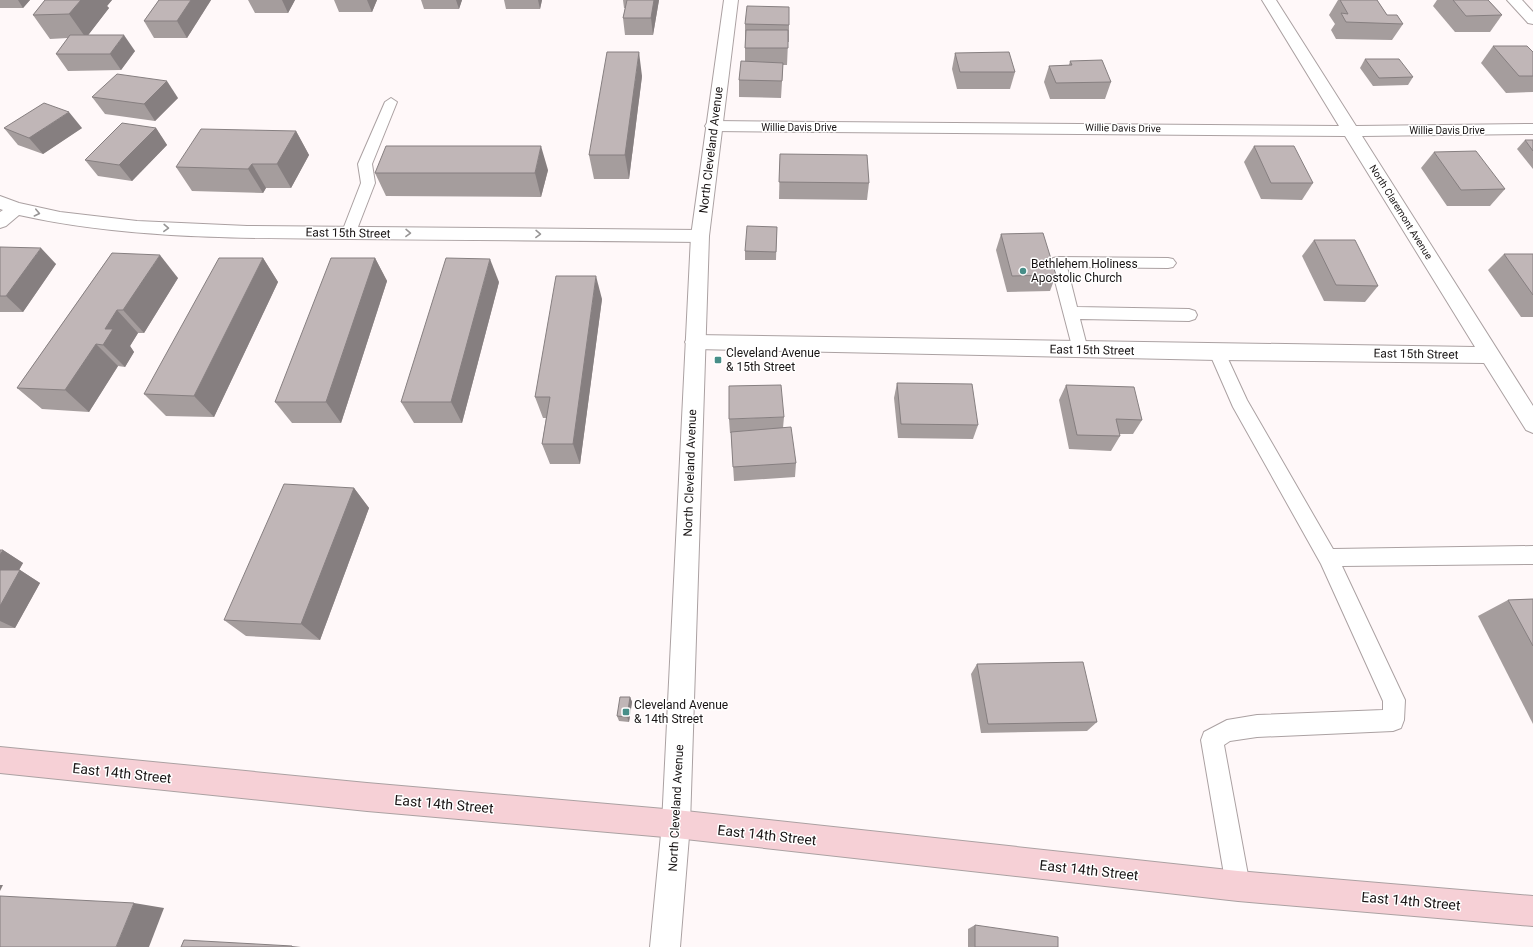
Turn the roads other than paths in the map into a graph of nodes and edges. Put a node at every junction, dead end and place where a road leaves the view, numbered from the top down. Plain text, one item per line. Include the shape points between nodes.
1 (731, 0) edge
2 (1268, 0) edge
3 (1514, 0) edge
4 (1533, 20) edge
5 (391, 102) dead end
6 (713, 126) junction
7 (1533, 129) edge
8 (1350, 131) junction
9 (7, 205) edge
10 (0, 222) edge
11 (349, 232) junction
12 (700, 236) junction
13 (1168, 263) dead end
14 (1071, 313) junction
15 (1189, 315) dead end
16 (695, 342) junction
17 (1080, 350) junction
18 (1217, 352) junction
19 (1490, 355) junction
20 (1533, 424) edge
21 (1533, 555) edge
22 (1328, 558) junction
23 (0, 760) edge
24 (676, 824) junction
25 (1238, 886) junction
26 (1533, 911) edge
27 (665, 947) edge

1 - 6 street, North Cleveland Avenue
2 - 8 street, North Claremont Avenue
3 - 4 street
5 - 11 lane via 365,164 368,183
6 - 8 street, Willie Davis Drive
6 - 12 street, North Cleveland Avenue
7 - 8 street, Willie Davis Drive
8 - 19 street, North Claremont Avenue
9 - 10 street
9 -> 11 street, East 15th Street via 60,218 137,227 247,232
11 -> 12 street, East 15th Street
12 - 16 street, North Cleveland Avenue
13 - 14 lane via 1058,262
14 - 15 lane
14 - 17 lane
16 - 17 street, East 15th Street
16 - 24 street, North Cleveland Avenue
17 - 18 street, East 15th Street
18 - 19 street, East 15th Street
18 - 22 lane via 1239,402
19 - 20 street, North Claremont Avenue
21 - 22 lane
22 - 25 lane via 1394,700 1393,720 1257,726 1227,731 1212,740
23 - 24 main road, East 14th Street via 367,798
24 - 25 main road, East 14th Street
24 - 27 street, North Cleveland Avenue
25 - 26 main road, East 14th Street

